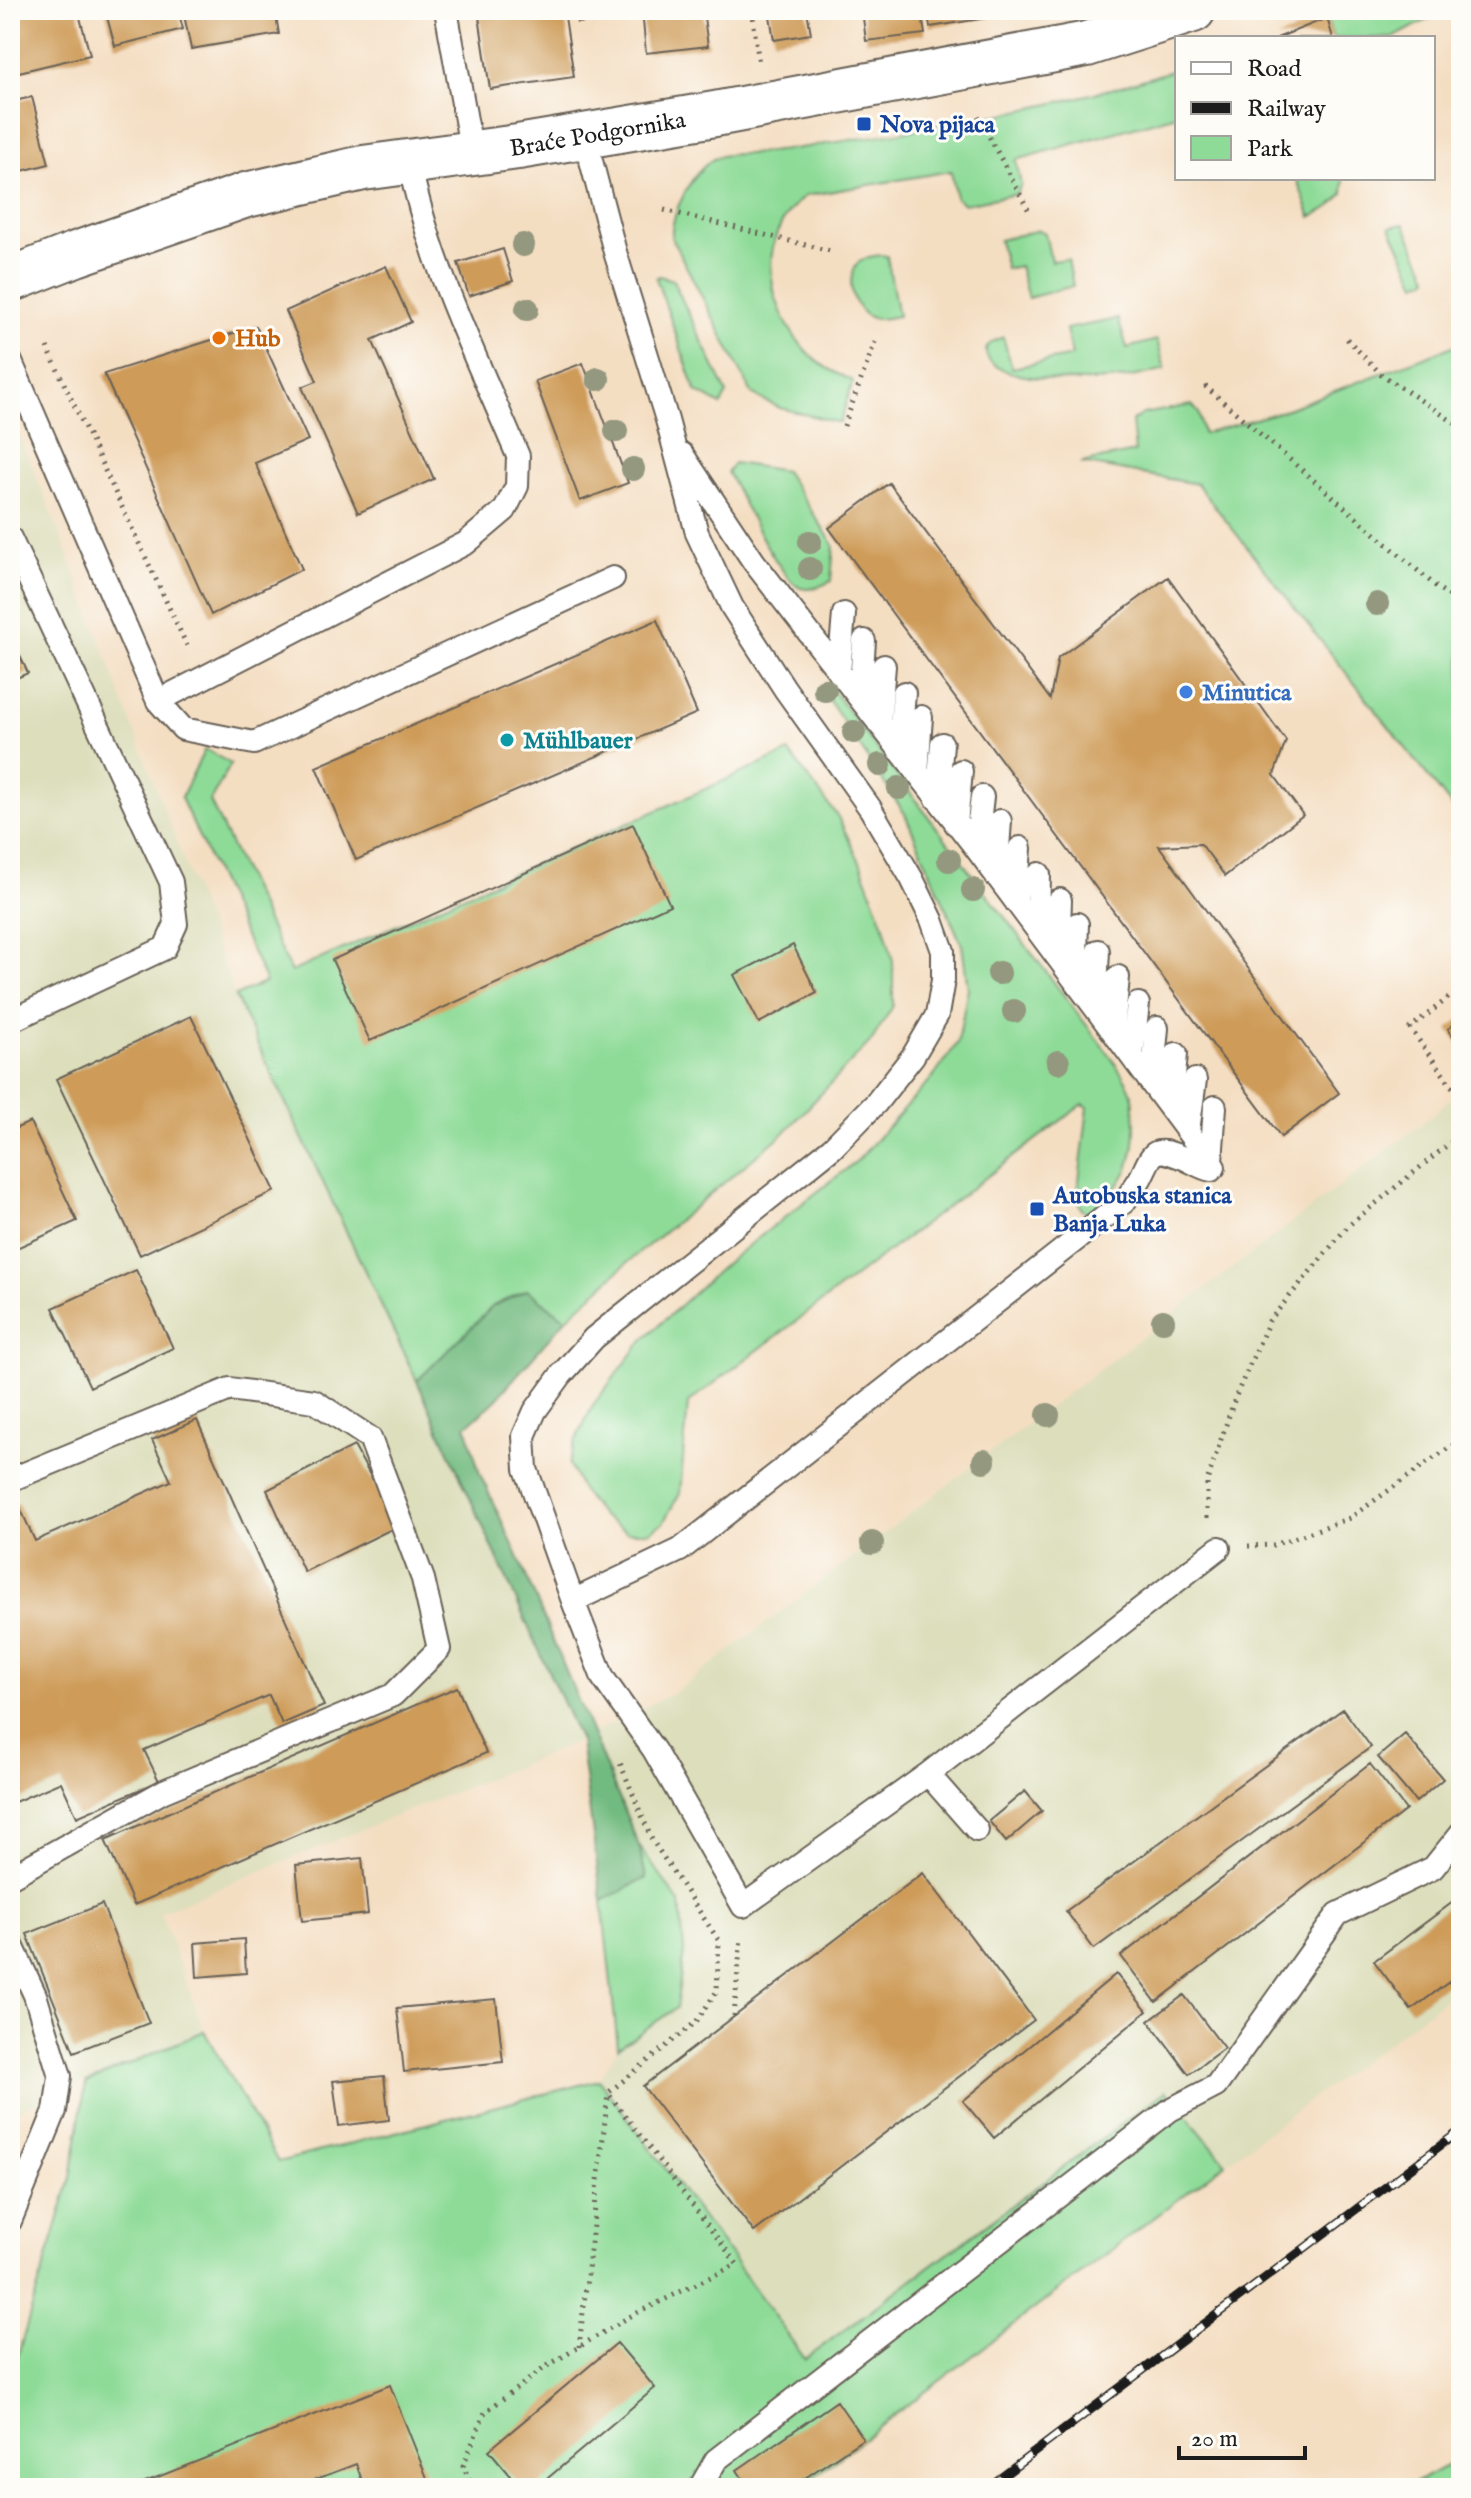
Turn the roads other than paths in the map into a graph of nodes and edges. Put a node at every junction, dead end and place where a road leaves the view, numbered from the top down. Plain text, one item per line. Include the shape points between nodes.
1 (446, 10) edge
2 (1193, 10) edge
3 (584, 134) junction
4 (472, 153) junction
5 (409, 161) junction
6 (10, 280) edge
7 (10, 360) edge
8 (672, 438) junction
9 (10, 538) edge
10 (613, 578) dead end
11 (844, 614) dead end
12 (864, 641) dead end
13 (884, 666) dead end
14 (839, 672) junction
15 (904, 693) dead end
16 (860, 699) junction
17 (158, 701) junction
18 (921, 717) dead end
19 (879, 724) junction
20 (942, 744) dead end
21 (899, 750) junction
22 (961, 771) dead end
23 (917, 773) junction
24 (982, 797) dead end
25 (937, 799) junction
26 (1000, 821) dead end
27 (956, 824) junction
28 (976, 848) junction
29 (1020, 848) dead end
30 (1039, 874) dead end
31 (996, 876) junction
32 (1060, 900) dead end
33 (1016, 902) junction
34 (1077, 924) dead end
35 (1038, 931) junction
36 (1098, 951) dead end
37 (1058, 958) junction
38 (1118, 977) dead end
39 (1075, 981) junction
40 (1138, 1004) dead end
41 (1095, 1006) junction
42 (10, 1021) edge
43 (1157, 1028) dead end
44 (1113, 1030) junction
45 (1176, 1054) dead end
46 (1132, 1055) junction
47 (1195, 1080) dead end
48 (1152, 1083) junction
49 (1215, 1107) dead end
50 (1171, 1108) junction
51 (1188, 1131) junction
52 (1211, 1161) junction
53 (10, 1480) edge
54 (1219, 1548) road end
55 (573, 1601) junction
56 (928, 1774) junction
57 (977, 1830) dead end
58 (1461, 1833) edge
59 (10, 1877) edge
60 (10, 1941) edge
61 (10, 2221) edge
62 (700, 2488) edge

1 - 4 lane
2 - 3 street, Braće Podgornika via 1087,44
3 - 4 street, Braće Podgornika
3 - 8 lane
4 - 5 street, Braće Podgornika
5 - 6 street, Braće Podgornika via 246,195
5 - 17 lane via 442,274 518,456 517,486 505,510 466,543
7 - 17 lane
8 - 14 lane via 754,562
8 - 55 lane via 697,533 732,607 870,808 912,879 943,951 943,980 937,1015 876,1103 832,1148 594,1338 535,1411 524,1436 526,1469
9 - 42 lane via 171,882 176,924 165,948
10 - 17 lane via 254,743 183,729
11 - 14 lane
12 - 16 lane
13 - 19 lane
14 - 16 lane
15 - 21 lane
16 - 19 lane
18 - 23 lane
19 - 21 lane
20 - 25 lane
21 - 23 lane
22 - 27 lane
23 - 25 lane
24 - 28 lane
25 - 27 lane
26 - 31 lane
27 - 28 lane
28 - 31 lane
29 - 33 lane
30 - 35 lane
31 - 33 lane
32 - 37 lane
33 - 35 lane
34 - 39 lane
35 - 37 lane
36 - 41 lane
37 - 39 lane
38 - 44 lane
39 - 41 lane
40 - 46 lane
41 - 44 lane
43 - 48 lane
44 - 46 lane
45 - 50 lane
46 - 48 lane
47 - 51 lane
48 - 50 lane
49 - 52 lane
50 - 51 lane
51 - 52 lane
52 - 55 lane via 1211,1170 1176,1155 1150,1156 1124,1202 680,1550
53 - 59 lane via 230,1389 314,1401 370,1438 423,1579 439,1649 393,1695 164,1791
54 - 56 lane
55 - 56 lane via 603,1678 654,1750 743,1906
56 - 57 lane
58 - 62 lane via 1433,1868 1338,1914 1216,2086 1170,2110 716,2460
60 - 61 lane via 35,1995 60,2076 55,2111

